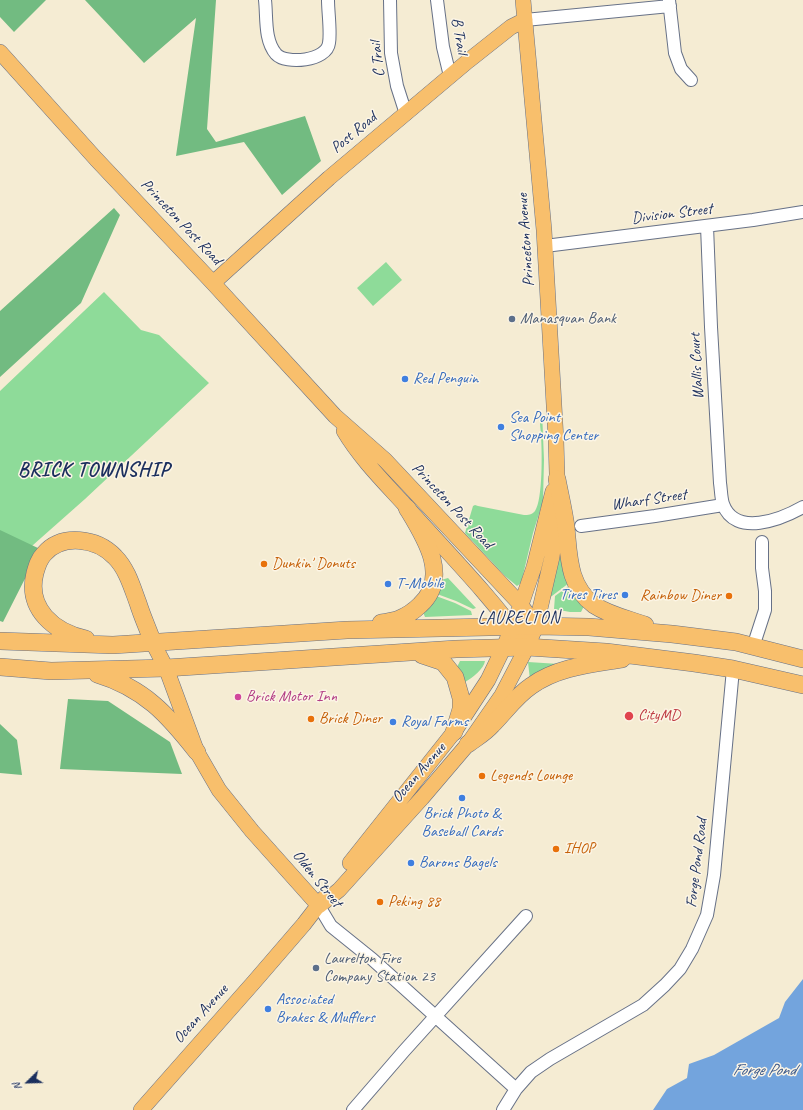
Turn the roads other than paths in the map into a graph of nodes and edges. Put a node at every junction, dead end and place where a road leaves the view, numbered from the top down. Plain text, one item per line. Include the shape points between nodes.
1 (265, 0) edge
2 (328, 0) edge
3 (390, 0) edge
4 (437, 0) edge
5 (523, 0) edge
6 (670, 3) edge
7 (525, 20) junction
8 (1, 55) edge
9 (450, 76) junction
10 (691, 80) dead end
11 (406, 114) junction
12 (803, 212) edge
13 (707, 226) junction
14 (545, 246) junction
15 (213, 283) junction
16 (335, 416) junction
17 (557, 479) junction
18 (723, 505) junction
19 (803, 507) edge
20 (407, 508) junction
21 (581, 526) dead end
22 (762, 542) dead end
23 (521, 605) junction
24 (512, 626) junction
25 (536, 626) junction
26 (347, 630) junction
27 (672, 634) junction
28 (0, 641) edge
29 (153, 643) junction
30 (113, 645) junction
31 (504, 647) junction
32 (527, 647) junction
33 (753, 647) junction
34 (412, 652) junction
35 (640, 656) junction
36 (803, 659) edge
37 (0, 667) edge
38 (166, 668) junction
39 (733, 669) junction
40 (83, 670) junction
41 (803, 685) edge
42 (454, 732) junction
43 (468, 744) junction
44 (197, 752) junction
45 (319, 906) junction
46 (526, 916) dead end
47 (436, 1016) junction
48 (516, 1089) junction
49 (141, 1110) edge
50 (354, 1110) edge
51 (503, 1110) edge

1 - 2 street via 268,38 277,54 283,58 304,60 326,52 330,44
3 - 11 street, C Trail via 391,53 397,86
4 - 9 street, B Trail via 443,47
5 - 7 main road, Princeton Avenue
6 - 7 street
6 - 10 street via 675,53 681,69
7 - 9 main road, Post Road
7 - 14 main road, Princeton Avenue
8 - 15 main road, Princeton Post Road
9 - 11 main road, Post Road
11 - 15 main road, Post Road
12 - 13 street, Division Street
13 - 14 street, Division Street
13 - 18 street, Wallis Court
14 - 17 main road, Princeton Avenue
15 - 16 main road, Princeton Post Road
16 - 20 main road, Princeton Post Road via 350,442
16 - 23 main road, Princeton Post Road via 385,460
17 - 23 main road, Princeton Avenue via 534,567
17 - 25 main road, Princeton Avenue via 556,532
17 - 27 highway via 570,570 582,594 608,613
18 - 19 street via 730,515 742,523 774,520
18 - 21 street, Wharf Street
20 - 24 main road, Princeton Post Road via 488,596
20 - 26 highway via 430,550 434,569 434,583 430,592 415,610 399,619
22 - 33 street via 765,610
23 - 24 main road, Princeton Avenue
23 - 25 main road, Princeton Post Road
24 - 25 highway
24 - 26 highway
24 - 31 main road, Ocean Avenue
24 - 32 main road, Princeton Post Road
25 - 27 highway via 589,627
25 - 32 main road, Ocean Avenue
26 - 29 highway
27 - 33 highway via 736,642
28 - 30 highway
29 - 30 highway
29 - 30 highway via 128,577 115,557 90,541 66,541 50,549 43,554 34,576 34,598 38,608 48,621 64,631 84,639
29 - 38 main road, Olden Street
31 - 32 highway
31 - 34 highway
31 - 42 main road, Ocean Avenue via 488,680
32 - 35 highway
32 - 43 main road, Ocean Avenue via 502,695
33 - 36 highway
34 - 38 highway
34 - 42 highway via 443,662 455,677 461,698 461,709
35 - 39 highway
35 - 43 highway via 578,667 542,679 530,686 491,726
37 - 40 highway via 51,671
38 - 40 highway
38 - 44 main road, Olden Street
39 - 41 highway
39 - 48 street, Forge Pond Road via 714,875 708,915 692,949 680,969 643,1005 550,1059 531,1072
40 - 44 highway via 124,684 147,698 180,730
42 - 45 main road, Ocean Avenue
43 - 45 main road, Ocean Avenue via 342,886
44 - 45 main road, Olden Street via 219,790 234,809
45 - 47 street, Olden Street via 331,926
45 - 49 main road, Ocean Avenue
46 - 47 street
47 - 48 street, Olden Street
47 - 50 street
48 - 51 street, Forge Pond Road

